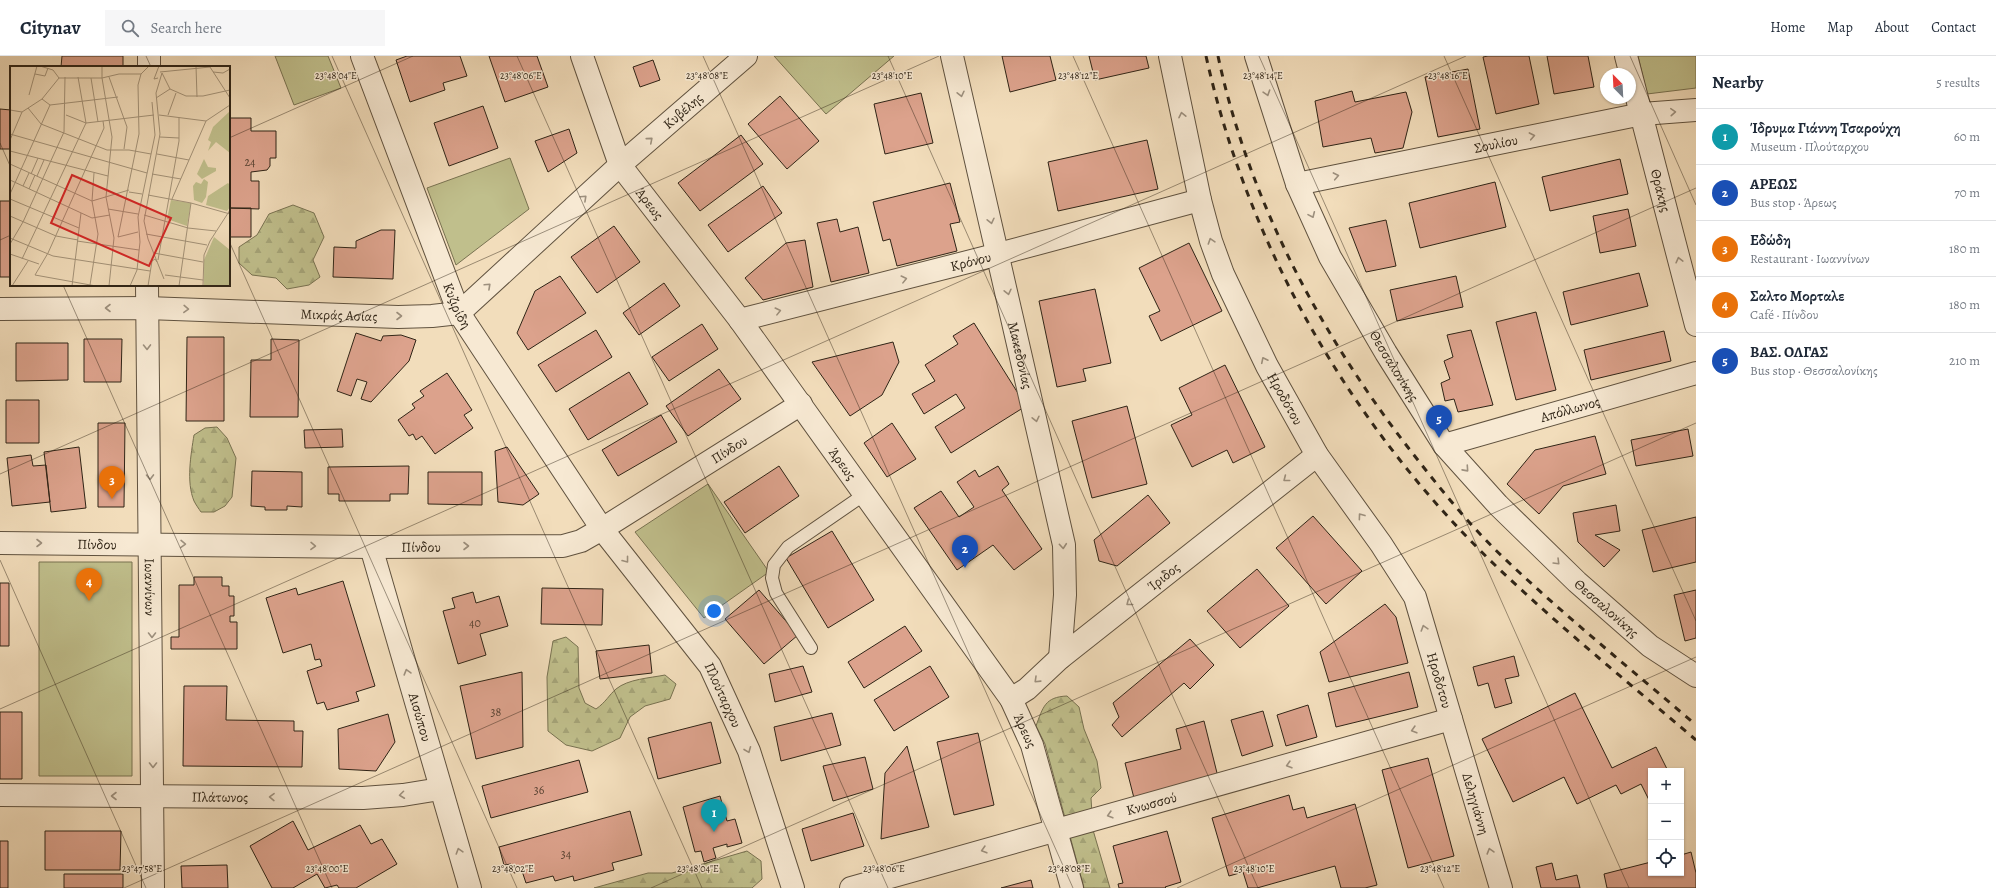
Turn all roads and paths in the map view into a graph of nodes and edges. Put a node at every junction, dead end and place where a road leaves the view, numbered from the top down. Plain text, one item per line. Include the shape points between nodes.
1 (362, 56) edge
2 (582, 56) edge
3 (746, 56) edge
4 (952, 56) edge
5 (1170, 56) edge
6 (1256, 56) edge
7 (1626, 56) edge
8 (1696, 110) edge
9 (1642, 114) junction
10 (620, 165) junction
11 (1297, 184) junction
12 (1200, 200) junction
13 (999, 254) junction
14 (147, 286) edge
15 (147, 308) junction
16 (0, 309) edge
17 (460, 313) junction
18 (740, 320) junction
19 (1696, 325) edge
20 (1696, 373) edge
21 (801, 404) junction
22 (1444, 445) junction
23 (1317, 455) junction
24 (865, 494) junction
25 (602, 529) junction
26 (0, 543) edge
27 (151, 544) junction
28 (371, 547) junction
29 (811, 648) dead end
30 (1696, 656) edge
31 (1060, 658) junction
32 (1674, 661) junction
33 (1696, 676) edge
34 (1011, 699) junction
35 (1451, 719) junction
36 (440, 789) junction
37 (0, 795) edge
38 (153, 796) junction
39 (1055, 830) junction
40 (153, 888) edge
41 (470, 888) edge
42 (793, 888) edge
43 (851, 888) edge
44 (1072, 888) edge
45 (1501, 888) edge

1 - 17 street, Κυζιρίδη
2 - 10 street, Άρεως
10 -> 3 street, Κυβέλης
4 -> 13 street, Μακεδονίας
12 -> 5 street, Ηροδότου
6 -> 11 street, Θεσσαλονίκης
7 - 9 street, Θράκης
9 -> 8 street, Σουλίου
11 -> 9 street, Σουλίου
19 -> 9 street, Θράκης
17 -> 10 street
10 - 18 street, Άρεως
11 -> 22 street, Θεσσαλονίκης via 1330,257
12 - 13 street, Κρόνου
23 -> 12 street, Ηροδότου via 1267,366 1223,274
18 -> 13 street, Κρόνου
13 -> 31 street, Μακεδονίας via 1064,545 1065,595
14 - 15 street, Ιωαννίνων
15 -> 16 street, Μικράς Ασίας
15 -> 17 street, Μικράς Ασίας via 398,317
15 -> 27 street, Ιωαννίνων
17 - 25 street, Κυζιρίδη
18 - 21 street, Άρεως
20 - 22 street, Απόλλωνος
21 - 24 street, Άρεως
21 - 25 street, Πίνδου
22 -> 32 street, Θεσσαλονίκης via 1498,505 1577,582 1650,646
23 -> 31 street, Ίριδος
35 -> 23 street, Ηροδότου via 1415,597 1381,544
24 - 29 lane via 788,547 774,565 772,578 776,593
24 - 34 street, Άρεως
28 -> 25 street, Πίνδου via 563,546 581,541
25 -> 42 street, Πλούταρχου via 710,666 749,751
26 -> 27 street, Πίνδου
27 -> 28 street, Πίνδου
27 -> 38 street, Ιωαννίνων
36 -> 28 street, Αισώπου
30 - 32 street
31 -> 34 street, Ίριδος via 1027,689
32 - 33 street, Θεσσαλονίκης
34 - 39 street, Άρεως via 1032,745
35 -> 39 street, Κνωσσού
45 -> 35 street, Δεληγιάννη
36 -> 38 street, Πλάτωνος via 380,798
41 -> 36 street, Αισώπου
38 -> 37 street, Πλάτωνος
38 - 40 street, Ιωαννίνων
39 -> 43 street, Κνωσσού
39 - 44 street, Άρεως

